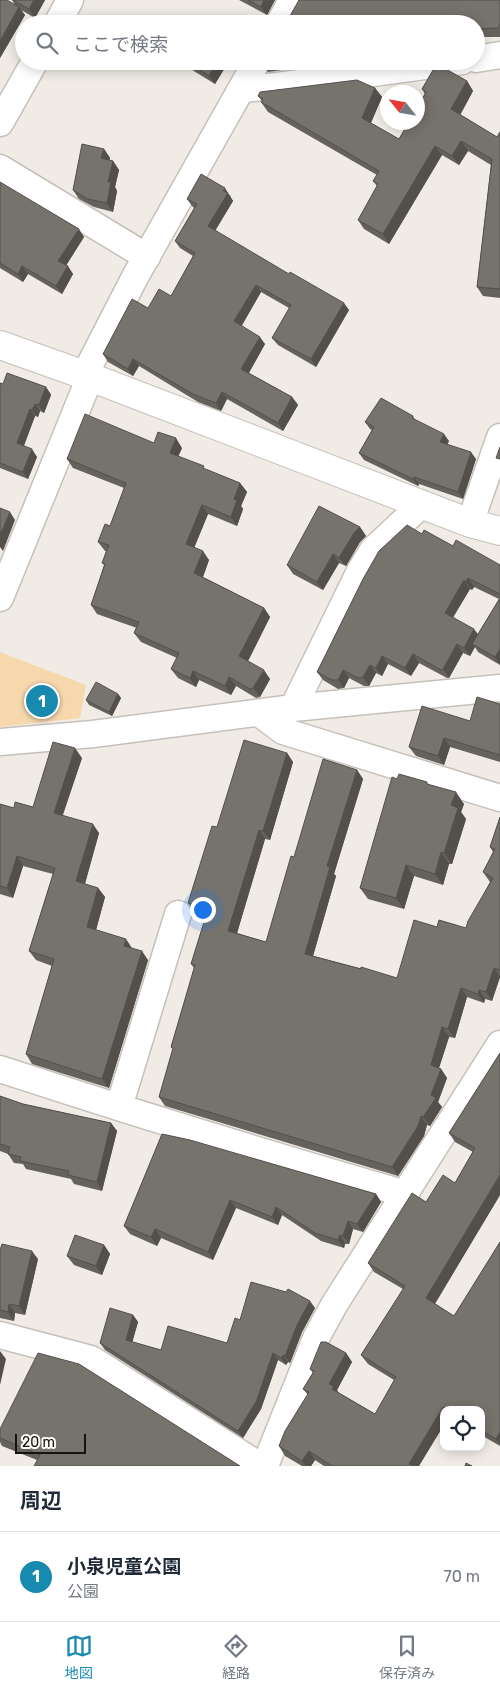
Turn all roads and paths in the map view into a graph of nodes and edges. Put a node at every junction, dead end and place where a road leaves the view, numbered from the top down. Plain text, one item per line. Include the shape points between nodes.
1 (70, 0) edge
2 (292, 0) edge
3 (62, 15) edge
4 (284, 15) edge
5 (500, 55) edge
6 (485, 58) edge
7 (30, 70) edge
8 (253, 70) edge
9 (395, 70) edge
10 (242, 89) junction
11 (0, 123) edge
12 (0, 168) edge
13 (147, 257) junction
14 (0, 345) edge
15 (87, 376) junction
16 (500, 437) edge
17 (422, 504) junction
18 (470, 523) junction
19 (500, 531) edge
20 (0, 598) edge
21 (500, 688) edge
22 (294, 708) junction
23 (259, 713) junction
24 (0, 742) edge
25 (500, 798) edge
26 (178, 914) dead end
27 (500, 1044) edge
28 (0, 1069) edge
29 (119, 1107) junction
30 (406, 1194) junction
31 (0, 1335) edge
32 (260, 1466) edge
33 (265, 1466) edge

1 - 3 street
2 - 4 street
5 - 6 street
7 - 11 street
8 - 10 street
9 - 10 street
10 - 13 street
12 - 13 street
13 - 15 street
14 - 15 street
15 - 17 street
15 - 20 street
16 - 18 street
17 - 18 street
17 - 22 street via 372,550
18 - 19 street
21 - 22 street
22 - 23 street
23 - 24 street
23 - 25 street via 283,731
26 - 29 street
27 - 30 street
28 - 29 street
29 - 30 street
30 - 33 street via 316,1338
31 - 32 street via 91,1359

